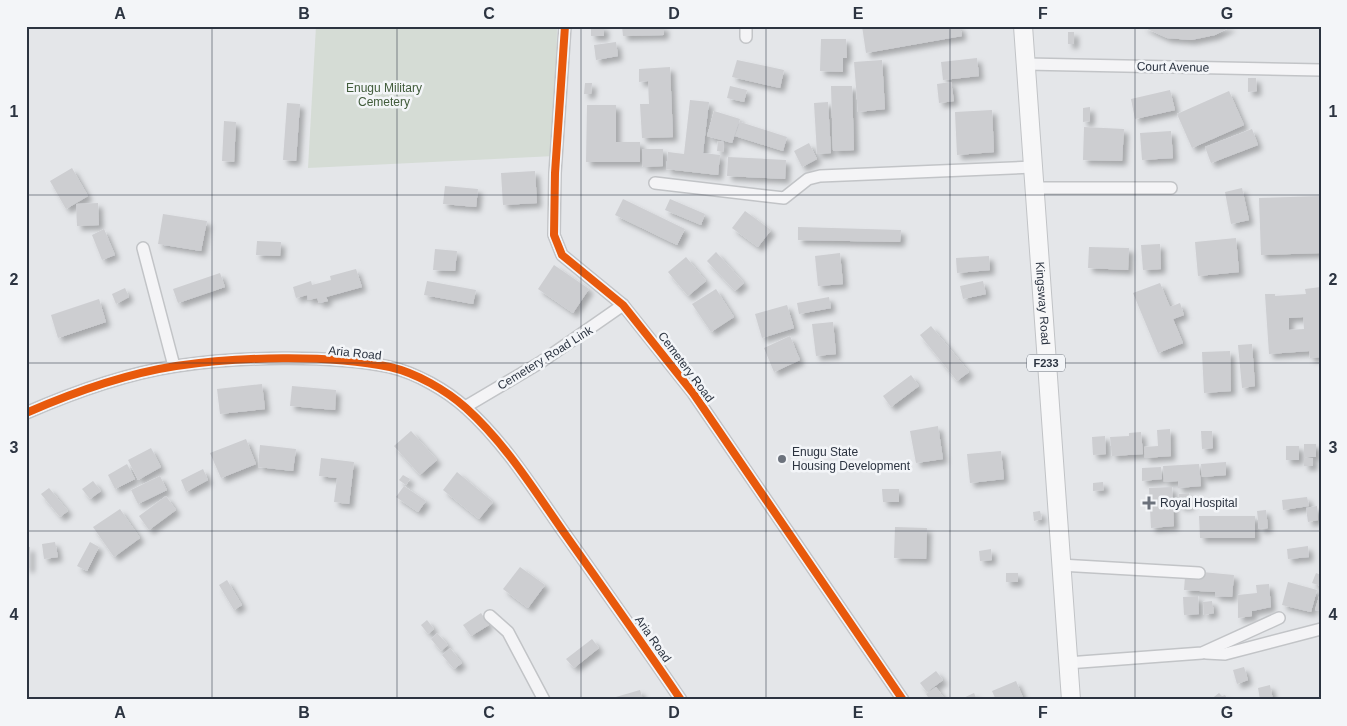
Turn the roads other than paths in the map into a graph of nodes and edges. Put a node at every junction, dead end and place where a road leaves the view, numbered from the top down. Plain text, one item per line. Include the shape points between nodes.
1 (564, 26) edge
2 (1023, 26) edge
3 (1026, 64) junction
4 (1321, 70) edge
5 (1033, 167) junction
6 (655, 183) dead end
7 (1034, 188) junction
8 (1171, 188) dead end
9 (143, 248) dead end
10 (623, 305) junction
11 (174, 366) junction
12 (465, 407) junction
13 (26, 413) edge
14 (1060, 565) junction
15 (1199, 572) dead end
16 (490, 616) dead end
17 (1279, 618) dead end
18 (1321, 629) edge
19 (1202, 653) junction
20 (1067, 662) junction
21 (544, 700) edge
22 (681, 700) edge
23 (903, 700) edge
24 (1071, 700) edge

1 - 10 street, Cemetery Road via 554,235 562,255
2 - 3 main road, Kingsway Road / F233
3 - 4 street, Court Avenue
3 - 5 main road, Kingsway Road / F233
5 - 6 street via 820,176 808,179 784,198
5 - 7 main road, Kingsway Road / F233
7 - 8 street
7 - 14 main road, Kingsway Road / F233
9 - 11 street
10 - 12 street, Cemetery Road Link via 556,353
10 - 23 street, Cemetery Road via 693,393
11 - 12 street, Aria Road via 247,360 312,360 390,368 441,390
11 - 13 street, Aria Road via 88,388
12 - 22 street, Aria Road via 508,452
14 - 15 street
14 - 20 main road, Kingsway Road / F233
16 - 21 street via 508,632
17 - 19 street
18 - 19 street via 1225,654
19 - 20 street
20 - 24 main road, Kingsway Road / F233

